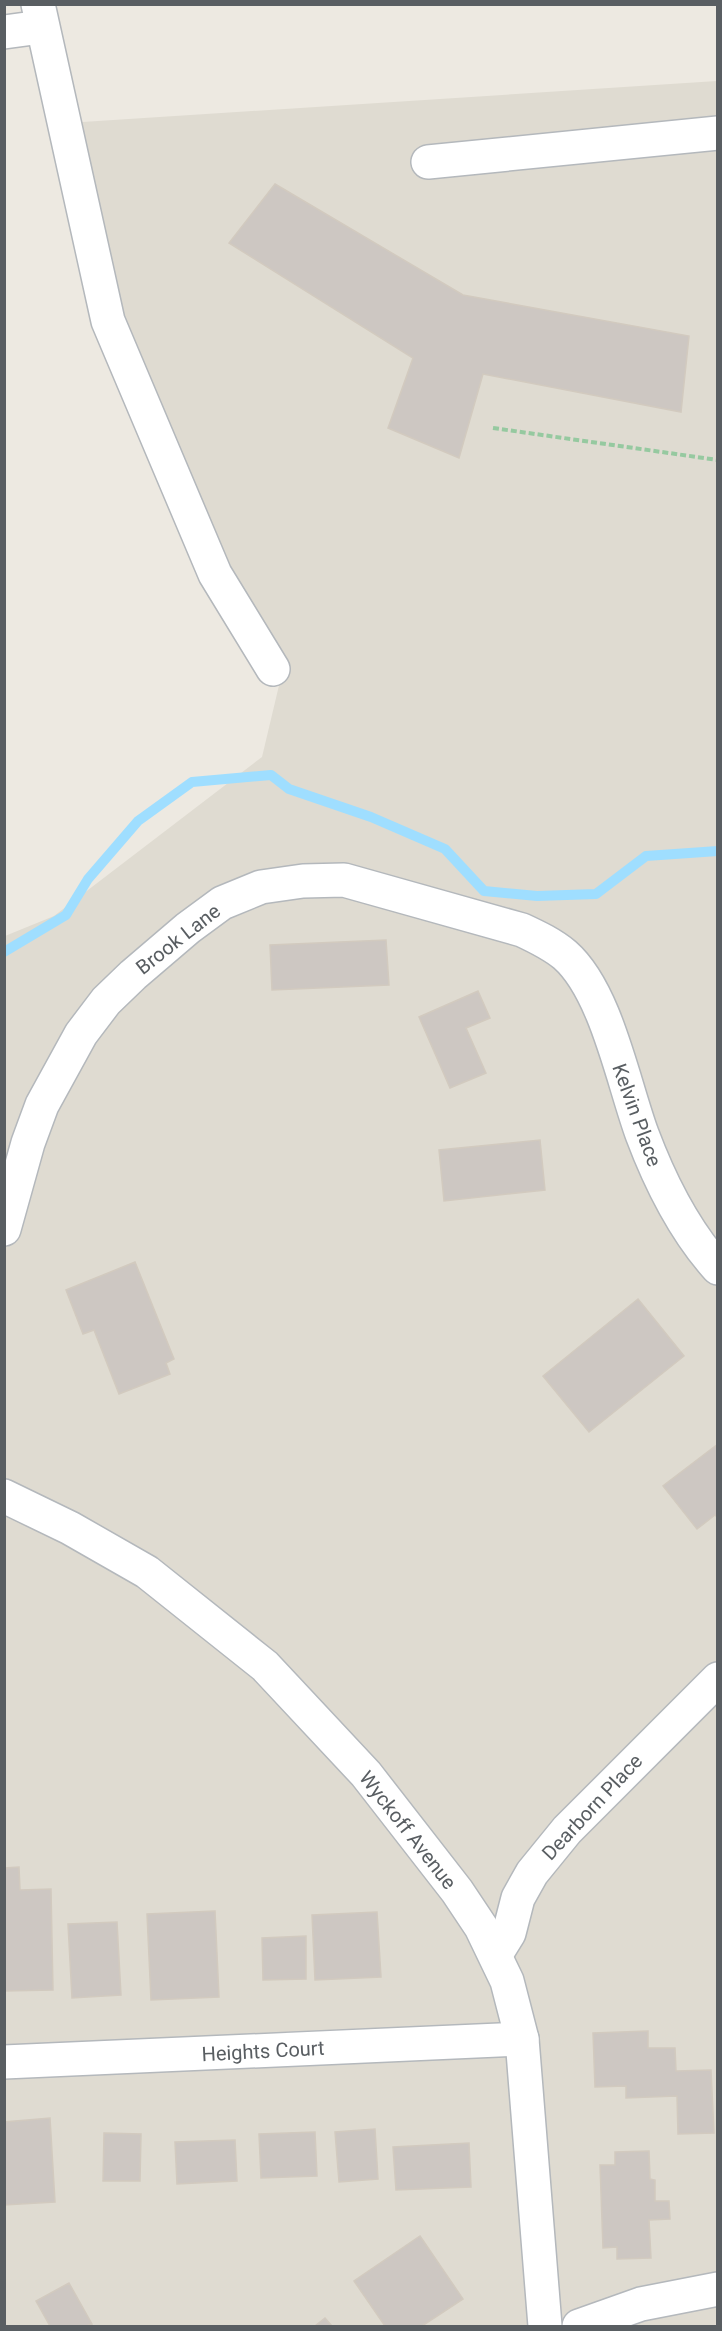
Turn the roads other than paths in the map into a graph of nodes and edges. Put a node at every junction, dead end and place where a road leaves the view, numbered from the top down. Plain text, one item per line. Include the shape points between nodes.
1 (40, 16) edge
2 (4, 32) edge
3 (717, 133) edge
4 (428, 162) dead end
5 (273, 669) dead end
6 (567, 956) joint
7 (4, 1229) edge
8 (717, 1268) edge
9 (4, 1496) edge
10 (717, 1678) edge
11 (496, 1954) junction
12 (522, 2039) junction
13 (4, 2062) edge
14 (717, 2289) edge
15 (545, 2326) edge
16 (579, 2326) edge

1 - 2 street
1 - 5 street via 108,321 215,574
3 - 4 street
6 - 7 street, Brook Lane via 522,930 344,879 261,887 222,903 133,975 81,1034 42,1105
6 - 8 street, Kelvin Place via 597,999 642,1134 669,1198
9 - 11 street, Wyckoff Avenue via 70,1527 147,1572 265,1666 366,1774 457,1890
10 - 11 street, Dearborn Place via 567,1830 532,1873 519,1898 509,1933
11 - 12 street, Wyckoff Avenue via 511,1991
12 - 13 street, Heights Court
12 - 15 street, Wyckoff Avenue
14 - 16 street via 640,2304

